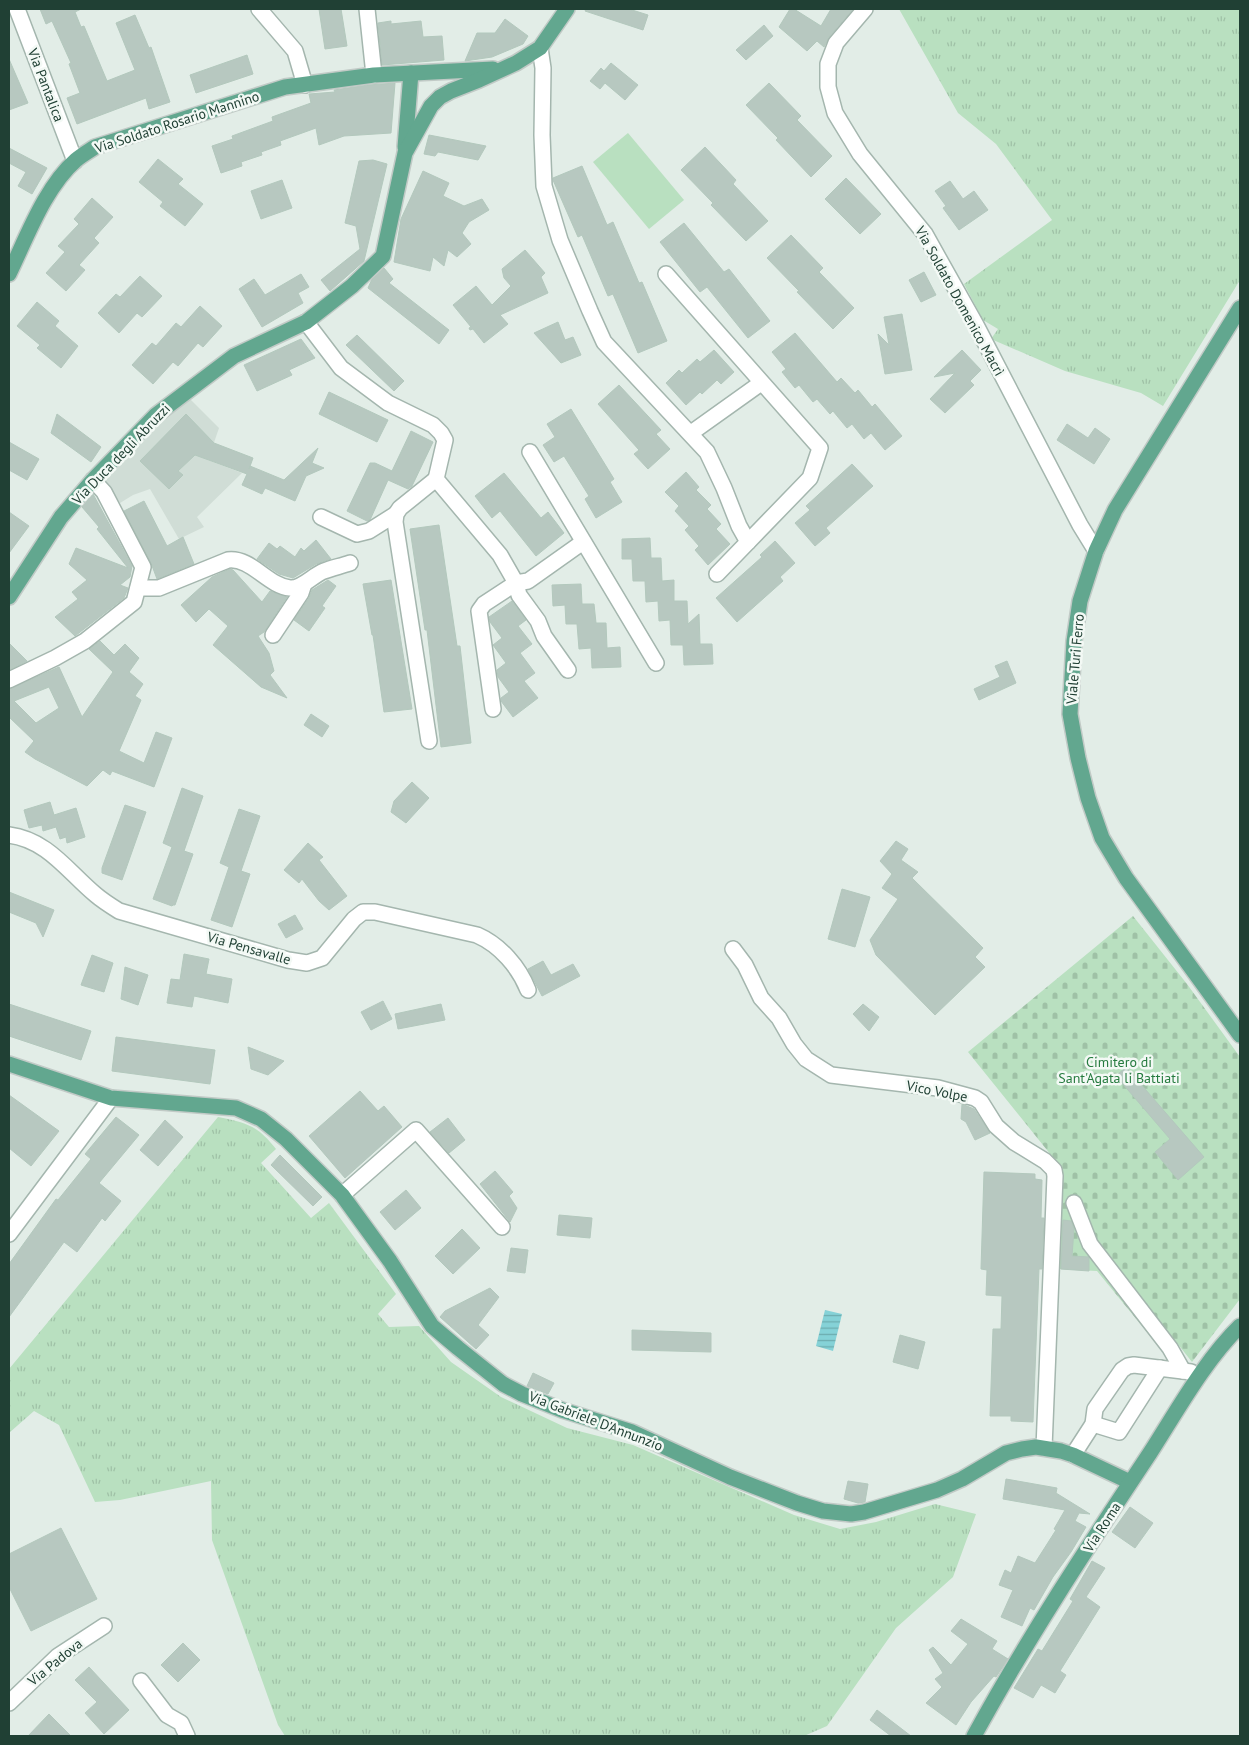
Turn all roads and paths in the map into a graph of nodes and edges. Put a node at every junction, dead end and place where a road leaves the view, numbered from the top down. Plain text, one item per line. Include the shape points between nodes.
1 (17, 9) edge
2 (259, 9) edge
3 (367, 9) edge
4 (567, 9) edge
5 (865, 9) edge
6 (540, 48) junction
7 (502, 68) junction
8 (411, 73) junction
9 (374, 75) junction
10 (305, 85) junction
11 (405, 153) junction
12 (75, 161) junction
13 (9, 274) edge
14 (666, 274) dead end
15 (1240, 308) edge
16 (306, 322) junction
17 (761, 383) junction
18 (691, 433) junction
19 (530, 452) dead end
20 (436, 479) junction
21 (93, 480) junction
22 (396, 514) junction
23 (321, 517) dead end
24 (584, 542) junction
25 (748, 542) junction
26 (1096, 551) junction
27 (350, 563) dead end
28 (717, 574) dead end
29 (516, 583) junction
30 (304, 584) junction
31 (138, 588) junction
32 (9, 597) edge
33 (273, 635) dead end
34 (656, 662) dead end
35 (568, 670) dead end
36 (9, 680) edge
37 (493, 709) dead end
38 (429, 742) dead end
39 (9, 834) edge
40 (733, 949) dead end
41 (528, 990) dead end
42 (1240, 1035) edge
43 (9, 1064) edge
44 (112, 1098) junction
45 (342, 1195) junction
46 (1074, 1203) dead end
47 (502, 1227) dead end
48 (9, 1234) edge
49 (1240, 1326) edge
50 (1160, 1368) junction
51 (1183, 1371) junction
52 (1202, 1374) junction
53 (1093, 1424) junction
54 (1044, 1448) junction
55 (1073, 1455) junction
56 (1130, 1482) junction
57 (104, 1626) dead end
58 (141, 1681) dead end
59 (9, 1703) edge
60 (187, 1736) edge
61 (974, 1736) edge

1 - 12 street, Via Pantalica
2 - 10 street via 296,51
3 - 9 street
4 - 6 main road, Via Duca degli Abruzzi
5 - 26 street, Via Soldato Domenico Macrì via 836,43 828,64 828,88 835,113 860,154 925,234
6 - 7 main road, Via Duca degli Abruzzi
6 - 18 street via 544,186 560,240 604,342
7 - 8 main road, Via Soldato Rosario Mannino
7 - 11 main road, Via Duca degli Abruzzi via 440,97 424,117
8 - 9 main road, Via Soldato Rosario Mannino
8 - 11 main road
9 - 10 main road, Via Soldato Rosario Mannino
10 - 12 main road, Via Soldato Rosario Mannino via 285,87 95,146
11 - 16 main road, Via Duca degli Abruzzi via 383,256 352,286
12 - 13 main road, Via Soldato Rosario Mannino via 46,198
14 - 17 street
15 - 26 main road, Viale Turi Ferro via 1115,510
16 - 20 street via 340,368 388,403 433,425 442,433 445,440
16 - 21 main road, Via Duca degli Abruzzi via 234,356 198,382 156,415
17 - 18 street
17 - 25 street via 820,448 810,478
18 - 25 street via 707,452
19 - 24 street
20 - 22 street
20 - 29 street via 500,555
21 - 31 street via 104,492 143,567
21 - 32 main road, Via Duca degli Abruzzi via 61,517
22 - 23 street via 369,531 357,534
22 - 38 street
24 - 29 street via 528,582
24 - 34 street
25 - 28 street
26 - 42 main road, Viale Turi Ferro via 1080,601 1071,673 1070,714 1088,798 1102,838 1126,878
27 - 30 street via 322,571
29 - 35 street via 519,595
29 - 37 street via 484,604 479,611
30 - 31 street via 291,589 281,586 238,559 158,588
30 - 33 street
31 - 36 street via 134,602 85,641
39 - 41 street, Via Pensavalle via 50,851 96,896 119,911 307,963 322,958 354,918 363,912 375,912 477,935 490,941 522,976
40 - 54 street, Vico Volpe via 745,965 760,998 779,1018 806,1059 831,1075 938,1088 975,1098 996,1126 1054,1170
43 - 44 main road, Via Gabriele D'Annunzio
44 - 45 main road, Via Gabriele D'Annunzio via 236,1108 261,1120 286,1139
44 - 48 street
45 - 47 street via 416,1130
45 - 54 main road, Via Gabriele D'Annunzio via 432,1326 504,1384 562,1410 632,1432 730,1477 797,1503 823,1511 864,1512 937,1490 1006,1453 1022,1448
46 - 51 street via 1090,1244 1170,1348
49 - 52 main road, Via Roma
50 - 51 street
50 - 53 street via 1134,1365 1122,1370 1095,1408
50 - 53 street via 1119,1432
51 - 52 street
52 - 56 main road, Via Roma
53 - 55 street
54 - 55 main road, Via Gabriele D'Annunzio
55 - 56 main road, Via Gabriele D'Annunzio
56 - 61 main road, Via Roma via 1006,1676
57 - 59 street, Via Padova via 58,1656
58 - 60 street via 168,1715 181,1723

